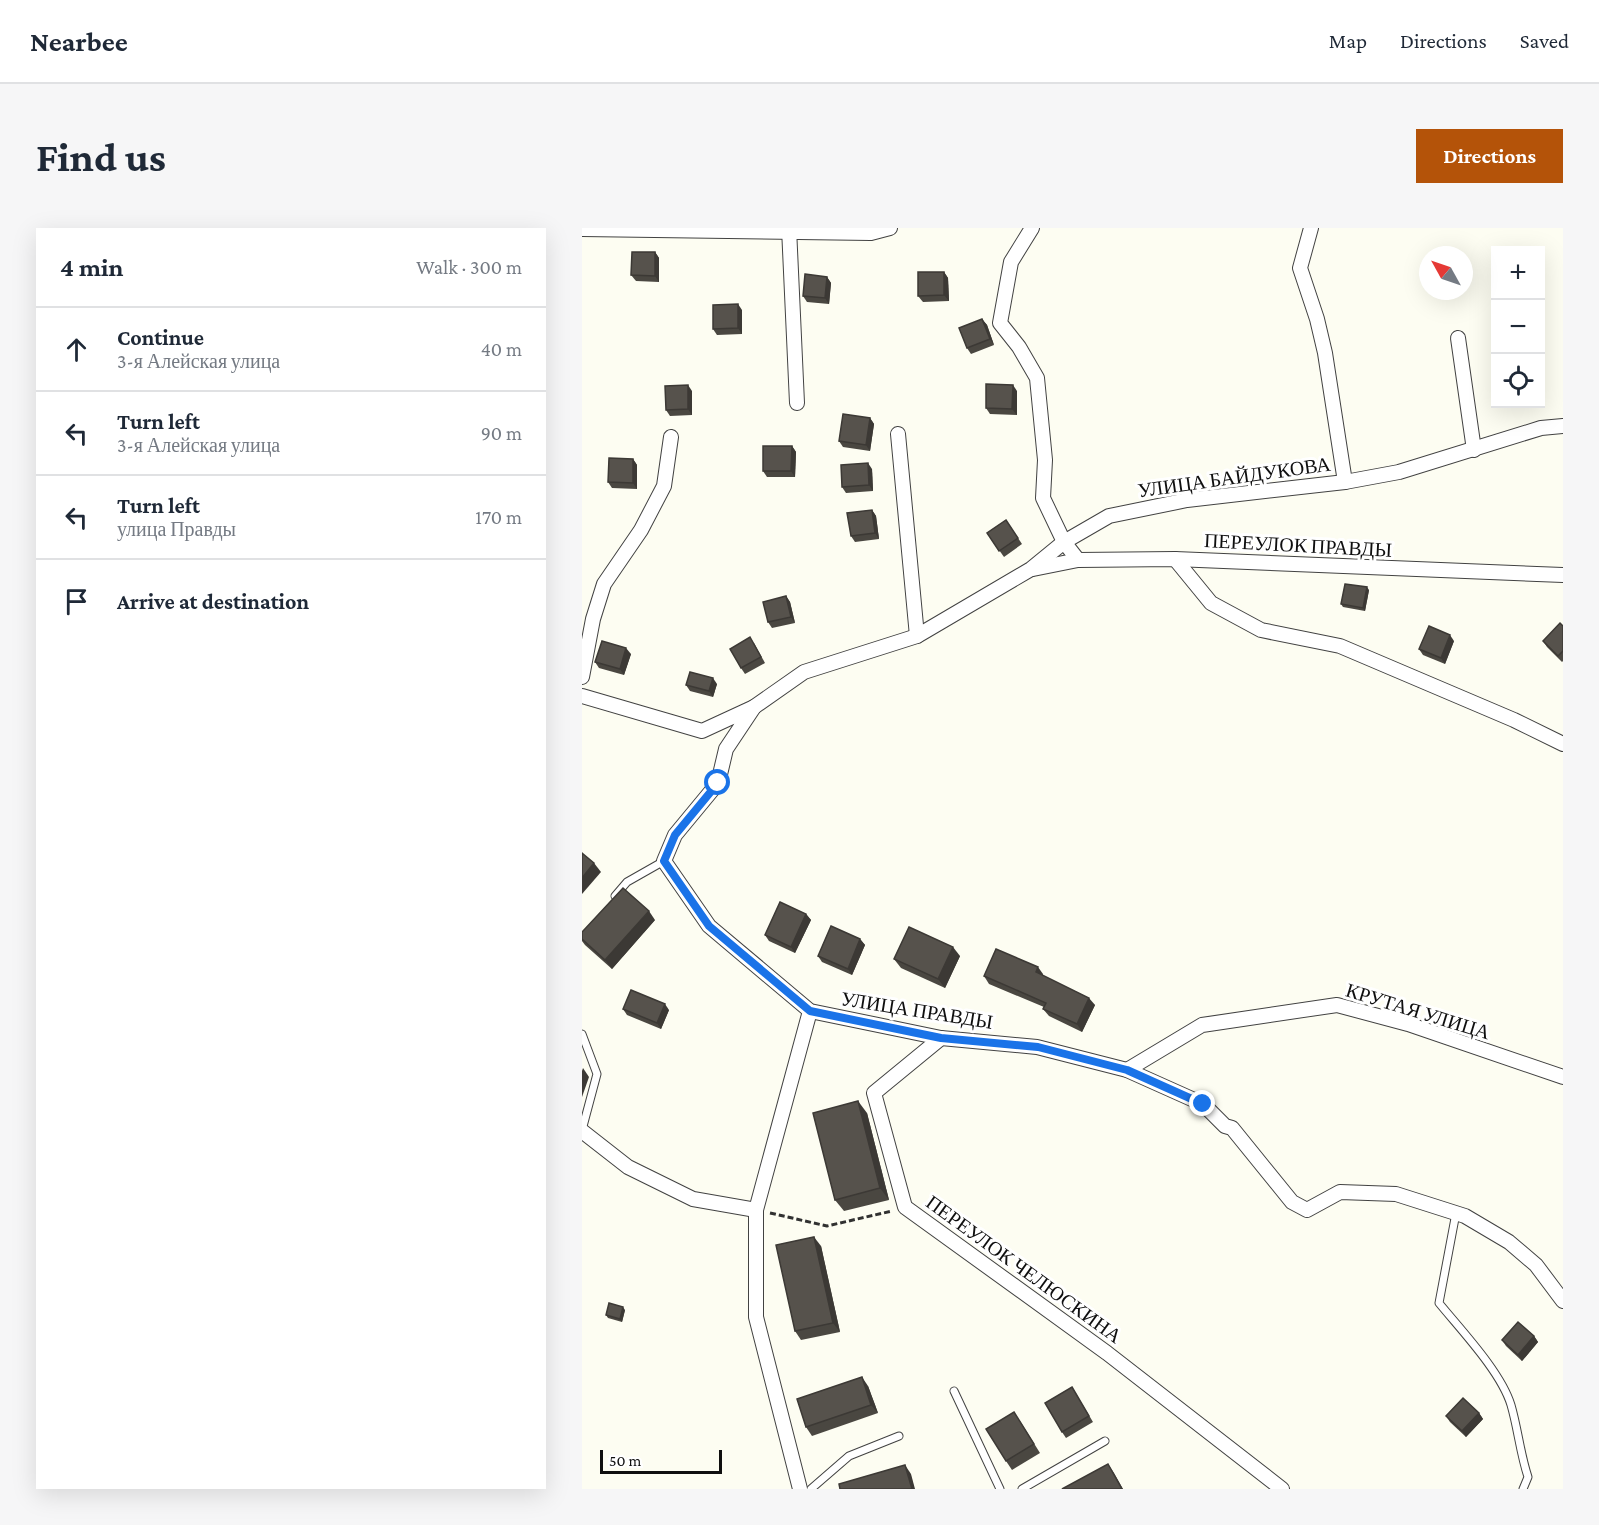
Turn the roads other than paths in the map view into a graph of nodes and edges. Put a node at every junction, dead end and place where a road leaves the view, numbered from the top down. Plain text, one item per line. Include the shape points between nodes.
1 (890, 228) edge
2 (1032, 228) edge
3 (1311, 228) edge
4 (582, 229) edge
5 (667, 229) edge
6 (789, 229) edge
7 (1458, 338) dead end
8 (797, 403) dead end
9 (1563, 426) edge
10 (898, 434) dead end
11 (671, 437) dead end
12 (1474, 450) junction
13 (1345, 482) junction
14 (1064, 542) junction
15 (1175, 559) junction
16 (1078, 560) junction
17 (1031, 569) junction
18 (1563, 575) edge
19 (917, 636) junction
20 (582, 677) edge
21 (582, 696) edge
22 (754, 707) junction
23 (1563, 744) edge
24 (664, 861) junction
25 (612, 900) edge
26 (810, 1011) junction
27 (582, 1034) edge
28 (941, 1038) junction
29 (1127, 1070) junction
30 (1563, 1077) edge
31 (582, 1130) edge
32 (756, 1210) junction
33 (1456, 1213) junction
34 (1563, 1301) edge
35 (954, 1391) dead end
36 (899, 1436) dead end
37 (1105, 1441) dead end
38 (800, 1489) edge
39 (811, 1489) edge
40 (1000, 1489) edge
41 (1022, 1489) edge
42 (1281, 1489) edge
43 (1523, 1489) edge

1 - 6 street via 871,233
2 - 14 street via 1011,262 1000,323 1037,378 1045,460 1043,498
3 - 13 street, УЛИЦА БАЙДУКОВА via 1300,268 1325,353
4 - 5 street
5 - 6 street
6 - 8 street
7 - 12 street
9 - 12 street, УЛИЦА БАЙДУКОВА via 1541,428
10 - 19 street
11 - 20 street via 663,486 641,530 604,585
12 - 13 street, УЛИЦА БАЙДУКОВА via 1399,472
13 - 14 street, УЛИЦА БАЙДУКОВА via 1187,500 1109,516
14 - 16 street
14 - 17 street, УЛИЦА БАЙДУКОВА
15 - 16 street, ПЕРЕУЛОК ПРАВДЫ
15 - 18 street, ПЕРЕУЛОК ПРАВДЫ
15 - 23 street via 1211,603 1261,630 1340,646
16 - 17 street, ПЕРЕУЛОК ПРАВДЫ
17 - 19 street, УЛИЦА БАЙДУКОВА
19 - 22 street, УЛИЦА БАЙДУКОВА via 804,672
21 - 22 street via 702,731
22 - 24 street via 726,749 718,783 675,835
24 - 25 lane via 627,882
24 - 26 street via 709,926
26 - 28 street, УЛИЦА ПРАВДЫ
26 - 32 street
27 - 31 lane via 597,1074
28 - 29 street, УЛИЦА ПРАВДЫ via 1038,1047
28 - 42 street, ПЕРЕУЛОК ЧЕЛЮСКИНА via 874,1093 905,1208 1107,1353
29 - 30 street, КРУТАЯ УЛИЦА via 1202,1025 1337,1005 1408,1024
29 - 33 street, УЛИЦА ПРАВДЫ via 1203,1104 1224,1126 1232,1128 1292,1202 1307,1210 1340,1192 1396,1194
31 - 32 street via 628,1167 693,1199
32 - 38 street via 756,1317
33 - 34 street, УЛИЦА ПРАВДЫ via 1509,1242 1536,1265
33 - 43 lane via 1439,1303 1486,1361 1510,1403 1528,1477
35 - 40 lane
36 - 39 lane via 849,1456
37 - 41 lane

